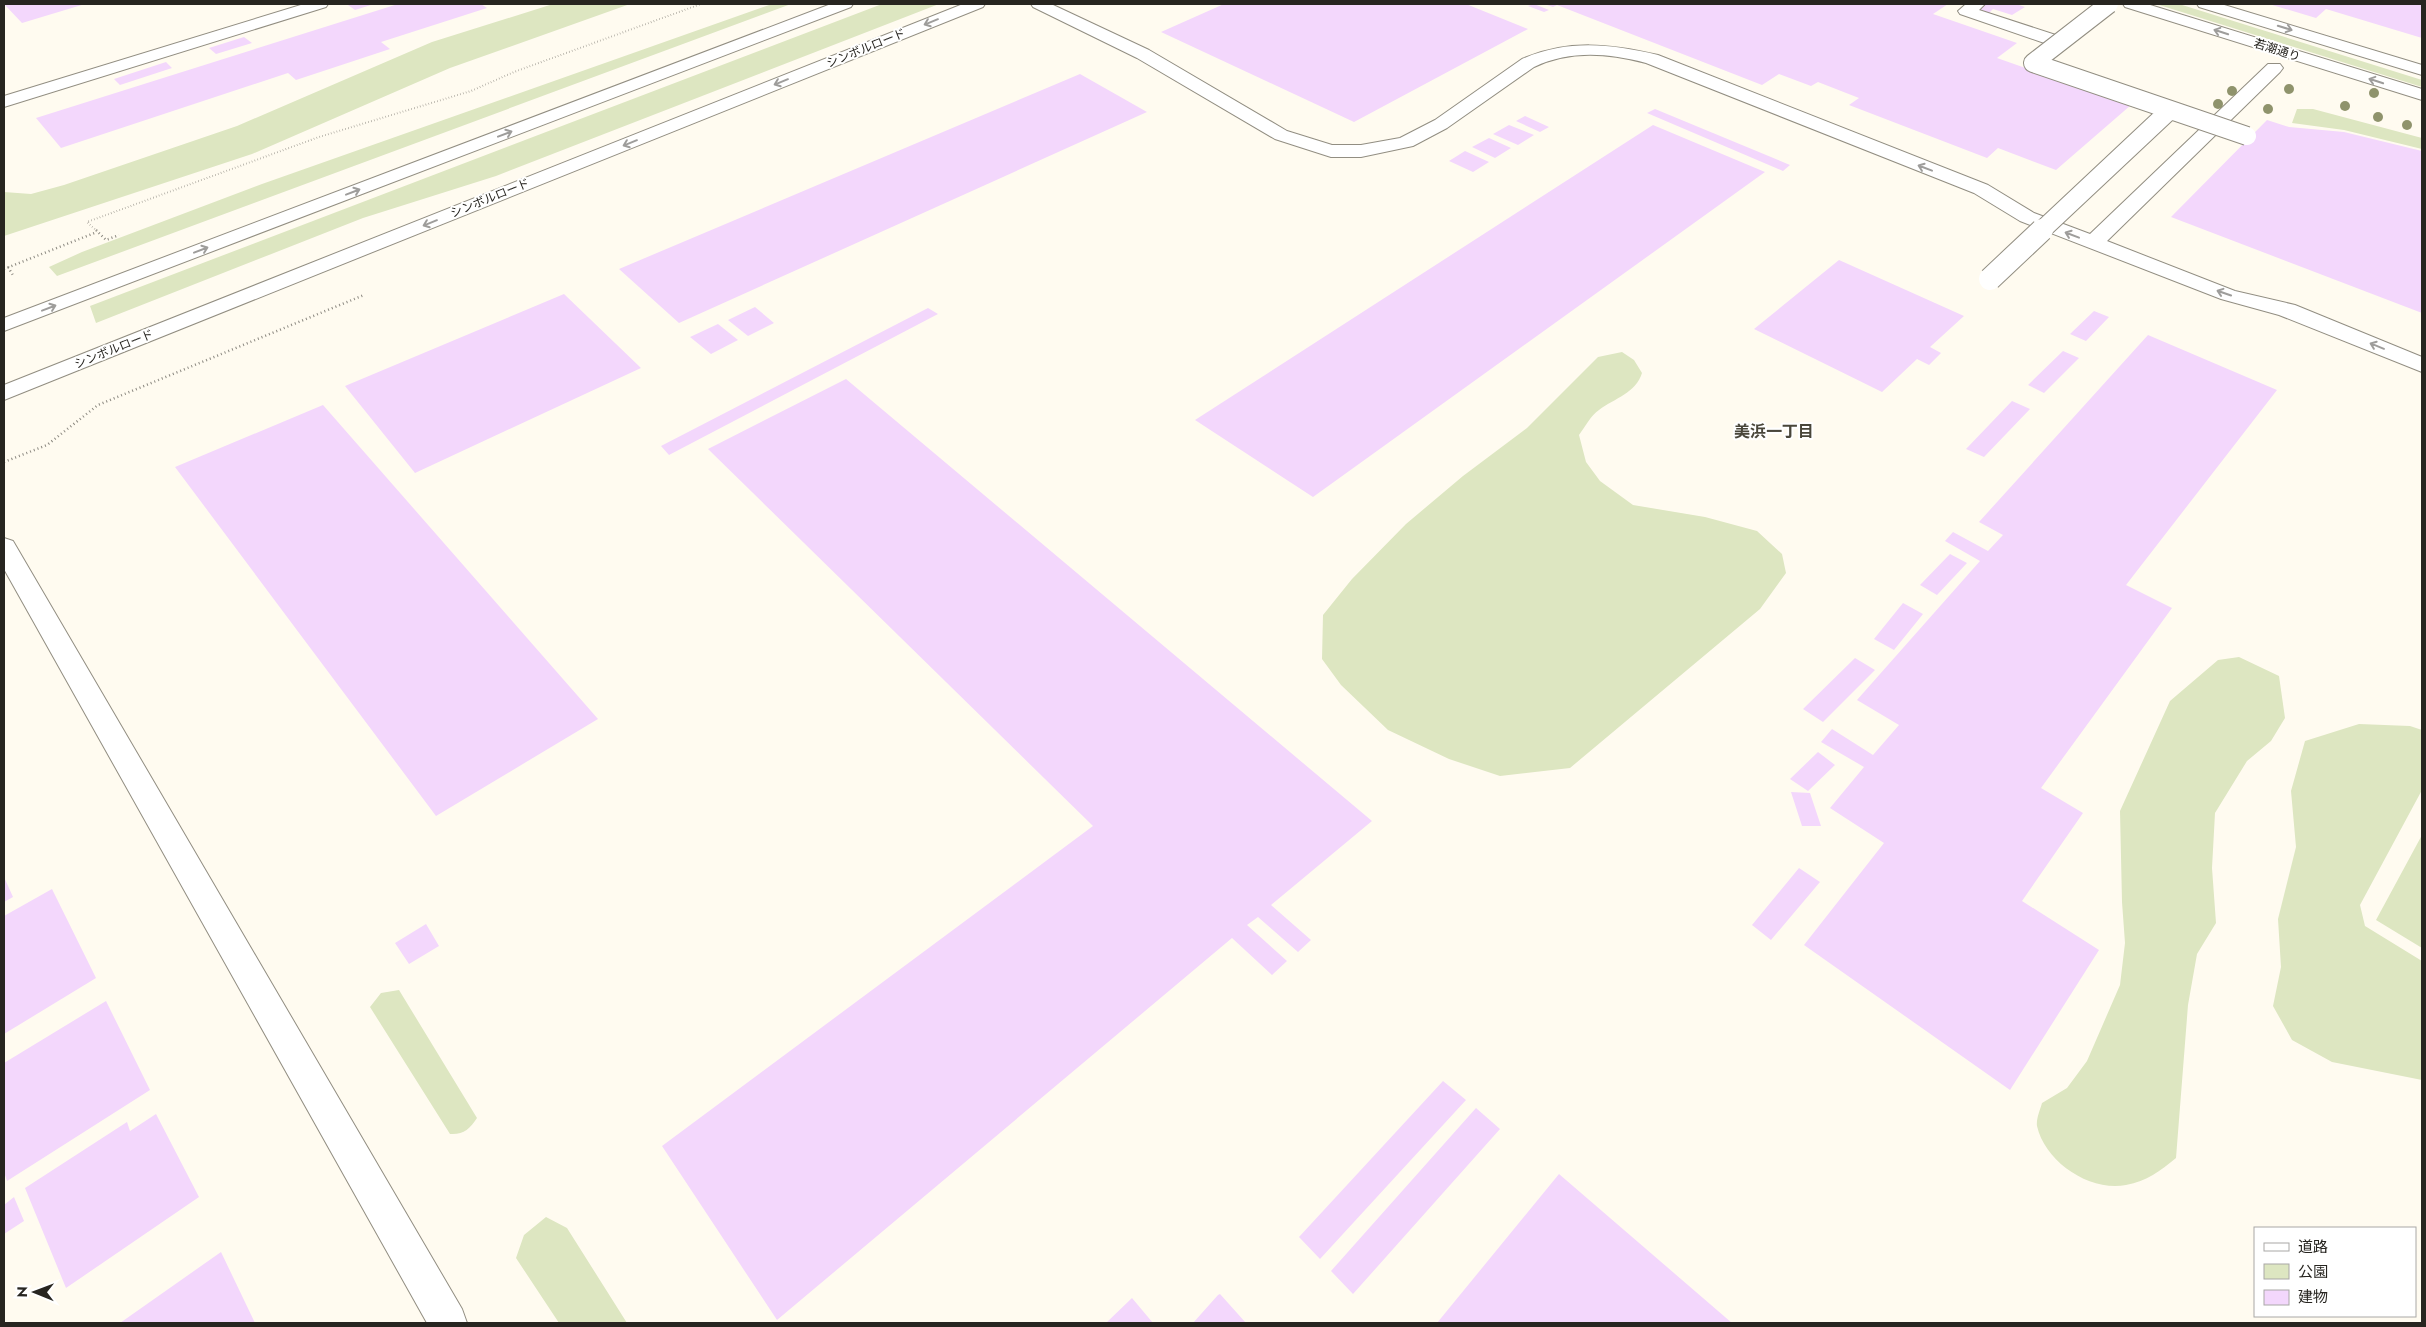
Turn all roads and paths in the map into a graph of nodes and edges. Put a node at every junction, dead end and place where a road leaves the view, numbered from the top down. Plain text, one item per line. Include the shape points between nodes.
1 (320, 4) edge
2 (701, 4) edge
3 (845, 4) edge
4 (977, 4) edge
5 (1039, 4) edge
6 (1977, 4) edge
7 (2109, 4) edge
8 (2131, 4) edge
9 (2205, 4) edge
10 (2059, 42) junction
11 (2274, 68) dead end
12 (2422, 70) edge
13 (2422, 96) edge
14 (4, 102) edge
15 (2170, 110) junction
16 (2247, 136) dead end
17 (97, 232) junction
18 (124, 233) dead end
19 (2093, 243) junction
20 (4, 269) edge
21 (1990, 278) dead end
22 (4, 325) edge
23 (2422, 365) edge
24 (4, 393) edge
25 (4, 547) edge
26 (448, 1323) edge

1 - 14 street
2 - 17 path via 471,90 319,137 87,222
22 -> 3 street
4 -> 24 street, シンボルロード
19 -> 5 street via 2027,217 1981,190 1630,53 1600,48 1543,55 1441,124 1406,142 1361,151 1331,151 1281,135 1143,54
6 - 10 street via 1966,11
7 - 10 street, bridge
13 -> 8 street, 若潮通り
9 -> 12 street, 若潮通り
10 - 15 street, bridge via 2033,63
11 - 19 street
15 - 16 street, bridge
15 - 21 street, bridge
17 - 18 path via 106,240
17 - 20 path
23 -> 19 street via 2287,310 2228,295
25 - 26 street

